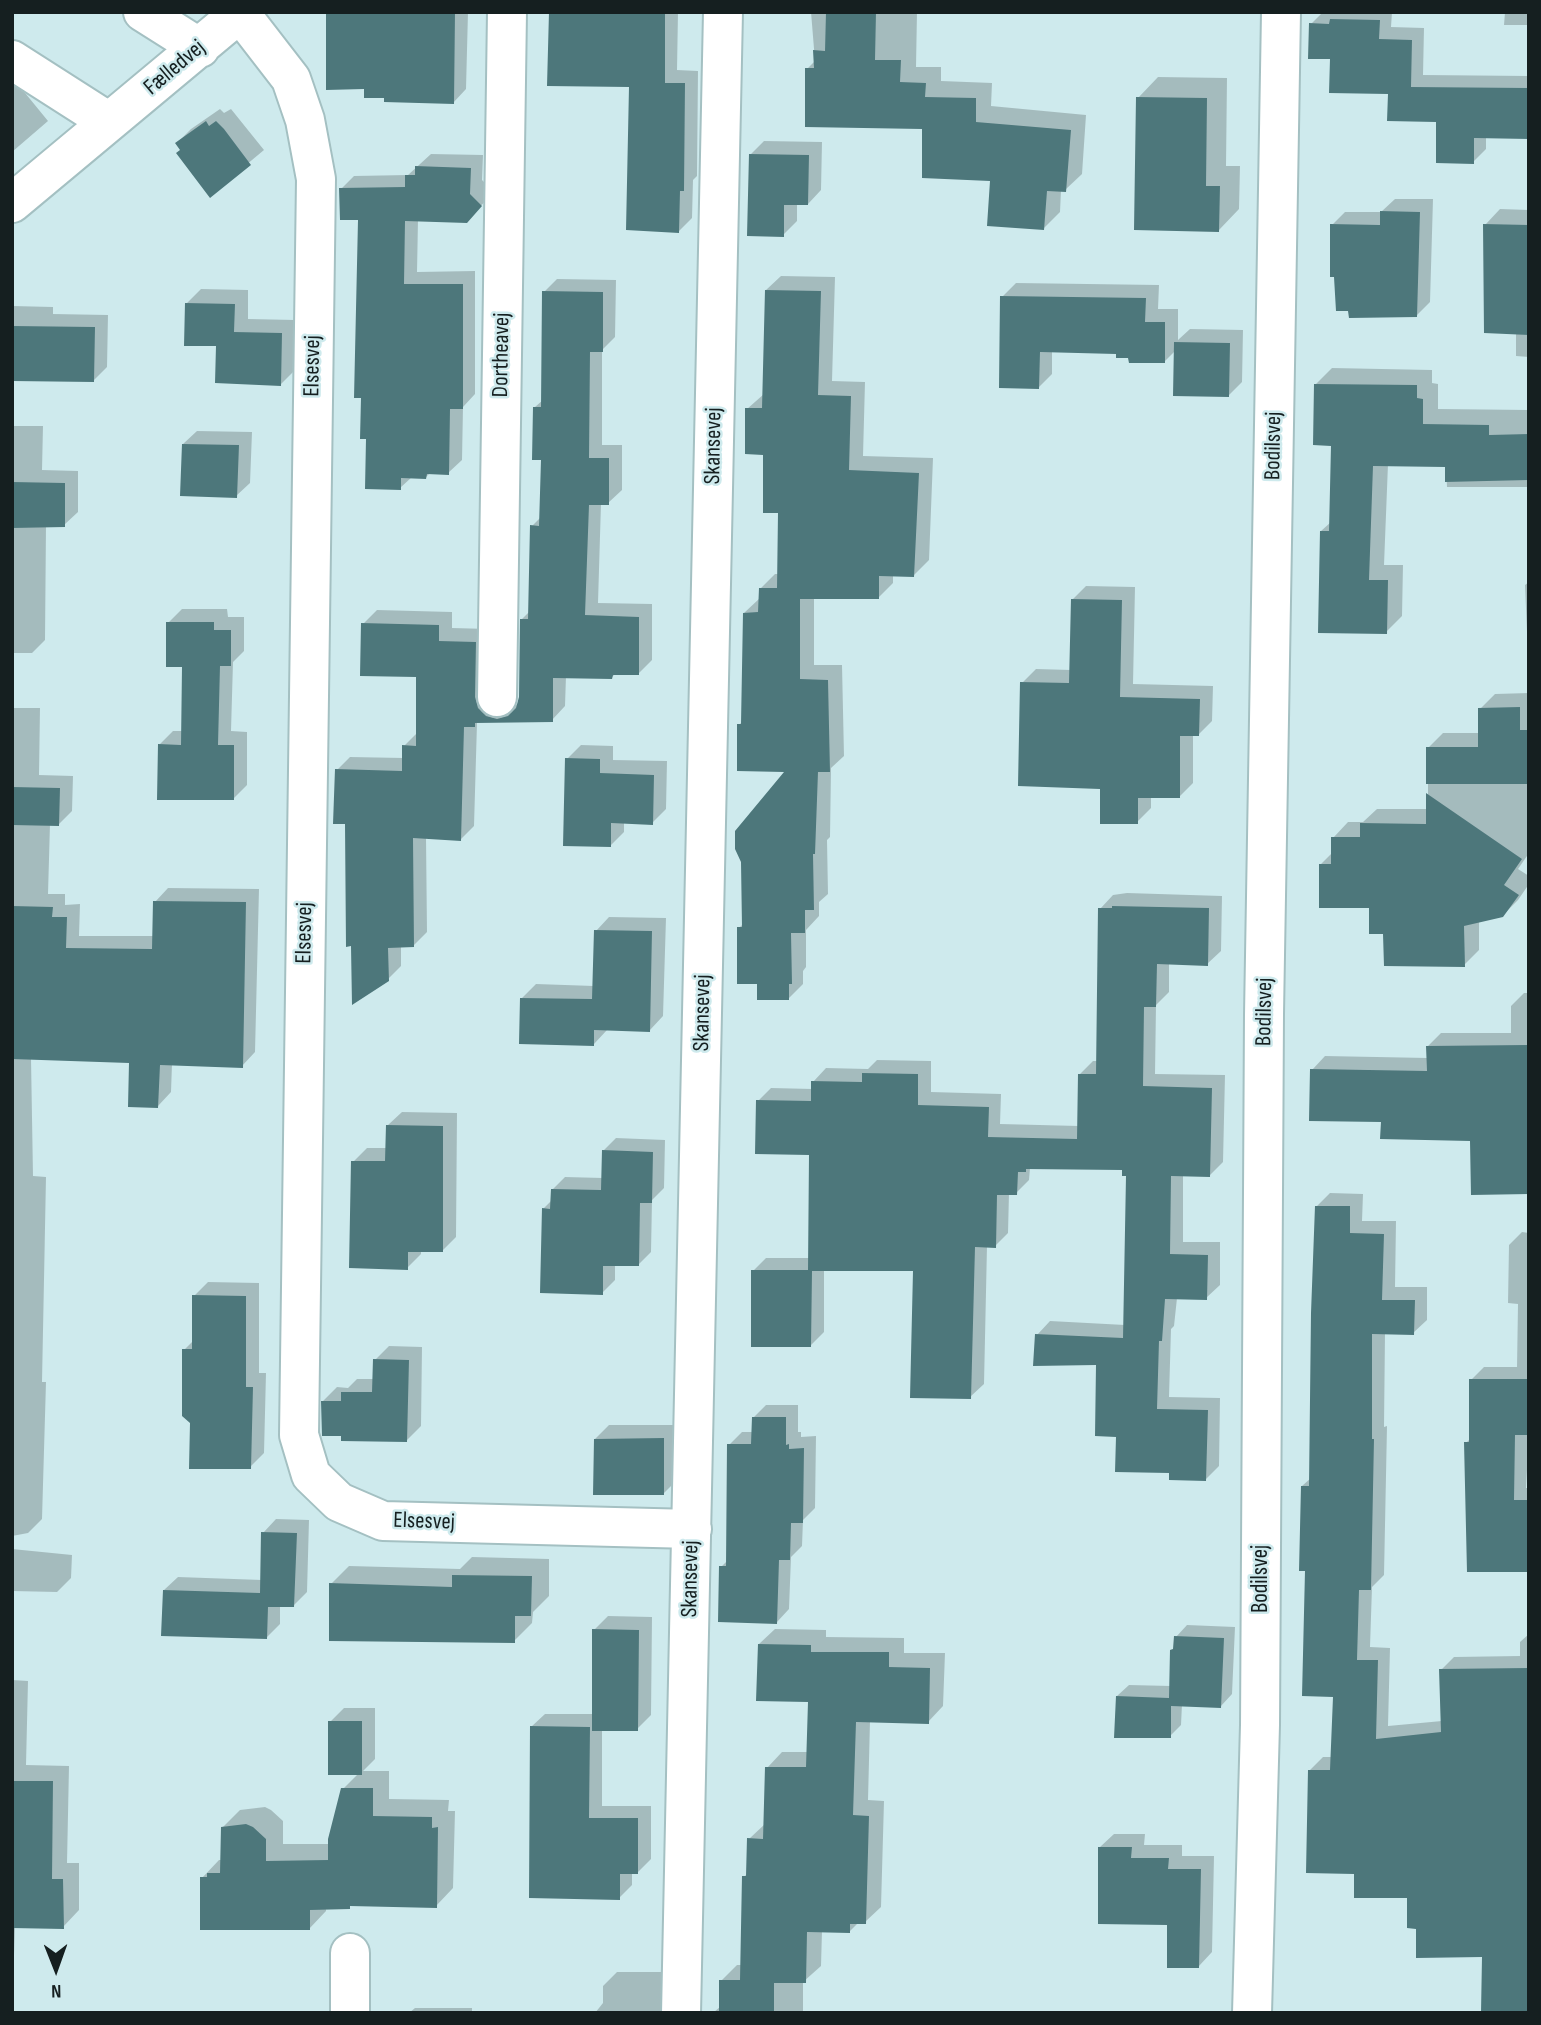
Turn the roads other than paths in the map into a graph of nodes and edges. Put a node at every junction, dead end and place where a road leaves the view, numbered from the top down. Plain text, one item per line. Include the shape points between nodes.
1 (144, 12) edge
2 (507, 12) edge
3 (723, 12) edge
4 (1281, 12) edge
5 (241, 13) edge
6 (200, 48) junction
7 (12, 60) edge
8 (109, 122) junction
9 (12, 203) edge
10 (497, 697) dead end
11 (692, 1529) junction
12 (350, 1953) dead end
13 (350, 2013) edge
14 (681, 2013) edge
15 (1252, 2013) edge

1 - 6 street
2 - 10 street, Dortheavej
3 - 11 street, Skansevej
4 - 15 street, Bodilsvej via 1264,1028 1260,1725
5 - 6 street, Fælledvej
5 - 11 street, Elsesvej via 290,79 305,120 316,179 299,1435 311,1475 340,1502 383,1521
6 - 8 street, Fælledvej
7 - 8 street
8 - 9 street, Fælledvej
11 - 14 street, Skansevej
12 - 13 street

